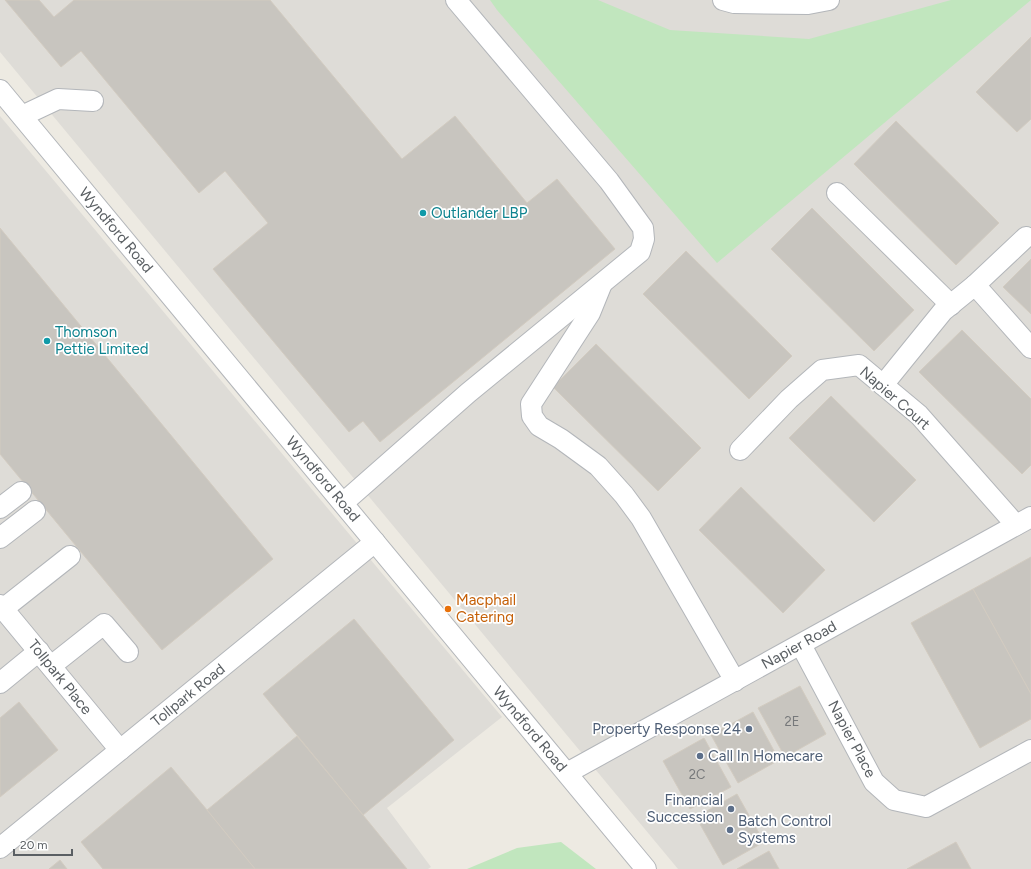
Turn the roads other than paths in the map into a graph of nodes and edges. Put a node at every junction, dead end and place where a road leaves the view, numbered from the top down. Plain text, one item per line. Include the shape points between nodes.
1 (456, 0) edge
2 (723, 0) edge
3 (829, 0) edge
4 (0, 90) edge
5 (93, 101) dead end
6 (22, 116) junction
7 (837, 193) dead end
8 (1026, 237) dead end
9 (602, 284) junction
10 (975, 285) junction
11 (951, 305) junction
12 (1031, 348) edge
13 (883, 385) junction
14 (740, 450) dead end
15 (21, 492) dead end
16 (343, 504) junction
17 (0, 508) edge
18 (35, 511) dead end
19 (1024, 521) edge
20 (0, 538) edge
21 (375, 542) junction
22 (70, 556) dead end
23 (2, 607) edge
24 (801, 645) junction
25 (128, 652) dead end
26 (45, 658) junction
27 (735, 681) junction
28 (0, 683) edge
29 (120, 750) junction
30 (1031, 750) edge
31 (566, 773) junction
32 (0, 848) edge
33 (646, 869) edge

1 - 9 street via 608,181 643,228 644,238 640,252
2 - 3 street via 734,3 808,4
4 - 6 street, Wyndford Road
5 - 6 street via 58,99
6 - 16 street, Wyndford Road
7 - 11 street
8 - 10 street
9 - 16 street via 468,393
9 - 27 street via 590,313 531,404 532,416 539,426 598,466 624,495 644,524
10 - 11 street
10 - 12 street
11 - 13 street via 943,311
13 - 14 street, Napier Court via 859,365 822,370 789,399
13 - 19 street, Napier Court via 919,415
15 - 17 street
16 - 21 street, Wyndford Road
18 - 20 street
19 - 24 street, Napier Road
21 - 29 street, Tollpark Road
21 - 31 street, Wyndford Road
22 - 23 street
23 - 26 street, Tollpark Place
24 - 27 street, Napier Road
24 - 30 street, Napier Place via 874,782 894,800 926,807
25 - 26 street via 104,624
26 - 28 street
26 - 29 street, Tollpark Place
27 - 31 street, Napier Road
29 - 32 street, Tollpark Road
31 - 33 street, Wyndford Road

